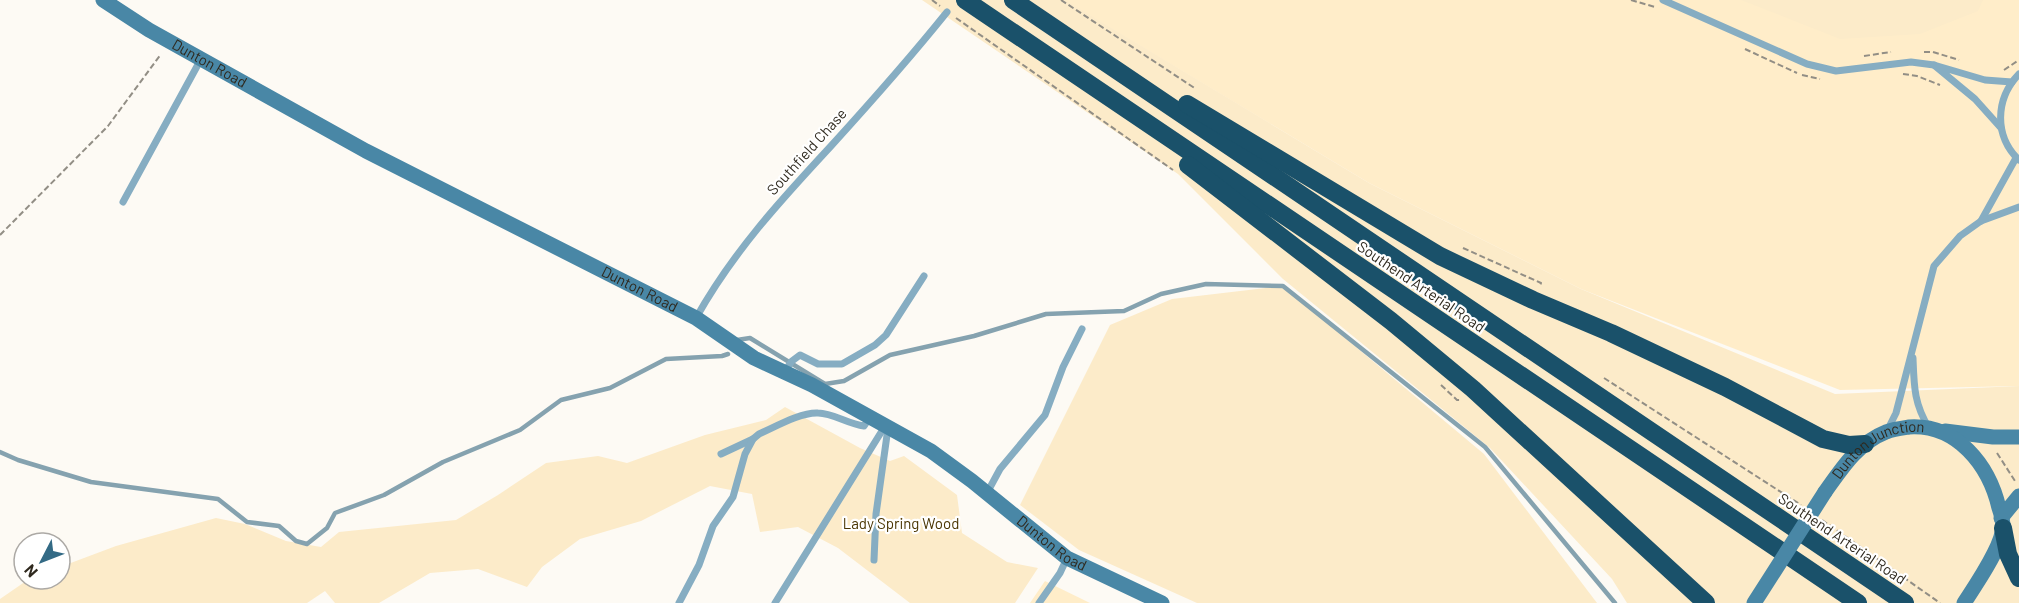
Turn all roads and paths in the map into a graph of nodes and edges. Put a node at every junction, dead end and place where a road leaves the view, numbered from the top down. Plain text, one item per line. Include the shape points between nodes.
1 (103, 0) edge
2 (964, 0) edge
3 (1014, 0) edge
4 (1663, 0) edge
5 (947, 12) dead end
6 (1045, 22) junction
7 (170, 42) junction
8 (1901, 52) dead end
9 (1923, 52) dead end
10 (1856, 57) dead end
11 (201, 59) junction
12 (2019, 60) edge
13 (1962, 62) dead end
14 (1934, 65) junction
15 (2002, 70) dead end
16 (2019, 74) edge
17 (2012, 82) junction
18 (2001, 128) junction
19 (2018, 159) edge
20 (123, 202) dead end
21 (2019, 207) edge
22 (1981, 221) junction
23 (0, 235) edge
24 (924, 276) dead end
25 (696, 318) junction
26 (1082, 329) dead end
27 (1913, 350) junction
28 (784, 372) junction
29 (1598, 375) dead end
30 (870, 417) junction
31 (887, 427) junction
32 (1934, 429) junction
33 (1887, 431) junction
34 (2019, 436) edge
35 (753, 439) junction
36 (1865, 444) junction
37 (1995, 449) dead end
38 (721, 454) dead end
39 (2013, 478) dead end
40 (987, 493) junction
41 (2019, 496) edge
42 (1804, 508) dead end
43 (1814, 515) dead end
44 (2002, 523) junction
45 (1067, 558) junction
46 (874, 561) dead end
47 (2019, 578) edge
48 (679, 603) edge
49 (775, 603) edge
50 (1039, 603) edge
51 (1162, 603) edge
52 (1706, 603) edge
53 (1754, 603) edge
54 (1858, 603) edge
55 (1905, 603) edge
56 (1940, 603) edge
57 (1964, 603) edge

1 - 7 street, Dunton Road
2 - 52 highway via 1222,190 1391,321 1473,389
2 - 54 highway, Southend Arterial Road
3 - 6 highway, Southend Arterial Road
4 - 14 lane via 1807,64 1836,71 1911,62
5 - 25 lane, Southfield Chase via 902,68 750,236
6 - 36 highway via 1440,256 1715,382 1823,439
6 - 55 highway, Southend Arterial Road
7 - 11 street, Dunton Road
7 - 23 path via 108,126
8 - 10 path
9 - 13 path
11 - 20 lane
11 - 25 street, Dunton Road via 366,150
12 - 15 path
14 - 17 lane via 1985,80
14 - 18 lane via 1975,99
16 - 17 lane
17 - 18 lane via 2003,100
18 - 19 lane
19 - 22 lane
21 - 22 lane
22 - 27 lane via 1960,236 1934,266
24 - 28 lane via 886,335 875,345 842,364 818,364 800,355
25 - 28 street, Dunton Road via 754,358
26 - 40 lane via 1044,415 1000,469
27 - 32 lane via 1915,396 1922,417
27 - 33 lane via 1896,413
28 - 30 street, Dunton Road
29 - 42 path
30 - 31 street, Dunton Road
30 - 35 lane via 864,426 820,413 808,414
31 - 40 street, Dunton Road via 931,451
31 - 46 lane
31 - 49 lane
32 - 33 street, Dunton Junction
32 - 34 street via 1993,437
32 - 44 street, Dunton Junction via 1966,447 1984,468 1996,492
33 - 36 street, Dunton Junction
35 - 38 lane
35 - 48 lane via 733,497 713,526
36 - 53 street, Dunton Junction, bridge via 1845,463
37 - 39 path
40 - 45 street, Dunton Road
41 - 44 street
43 - 56 path
44 - 47 highway via 2008,554
44 - 57 street via 1993,557
45 - 50 lane
45 - 51 street, Dunton Road

